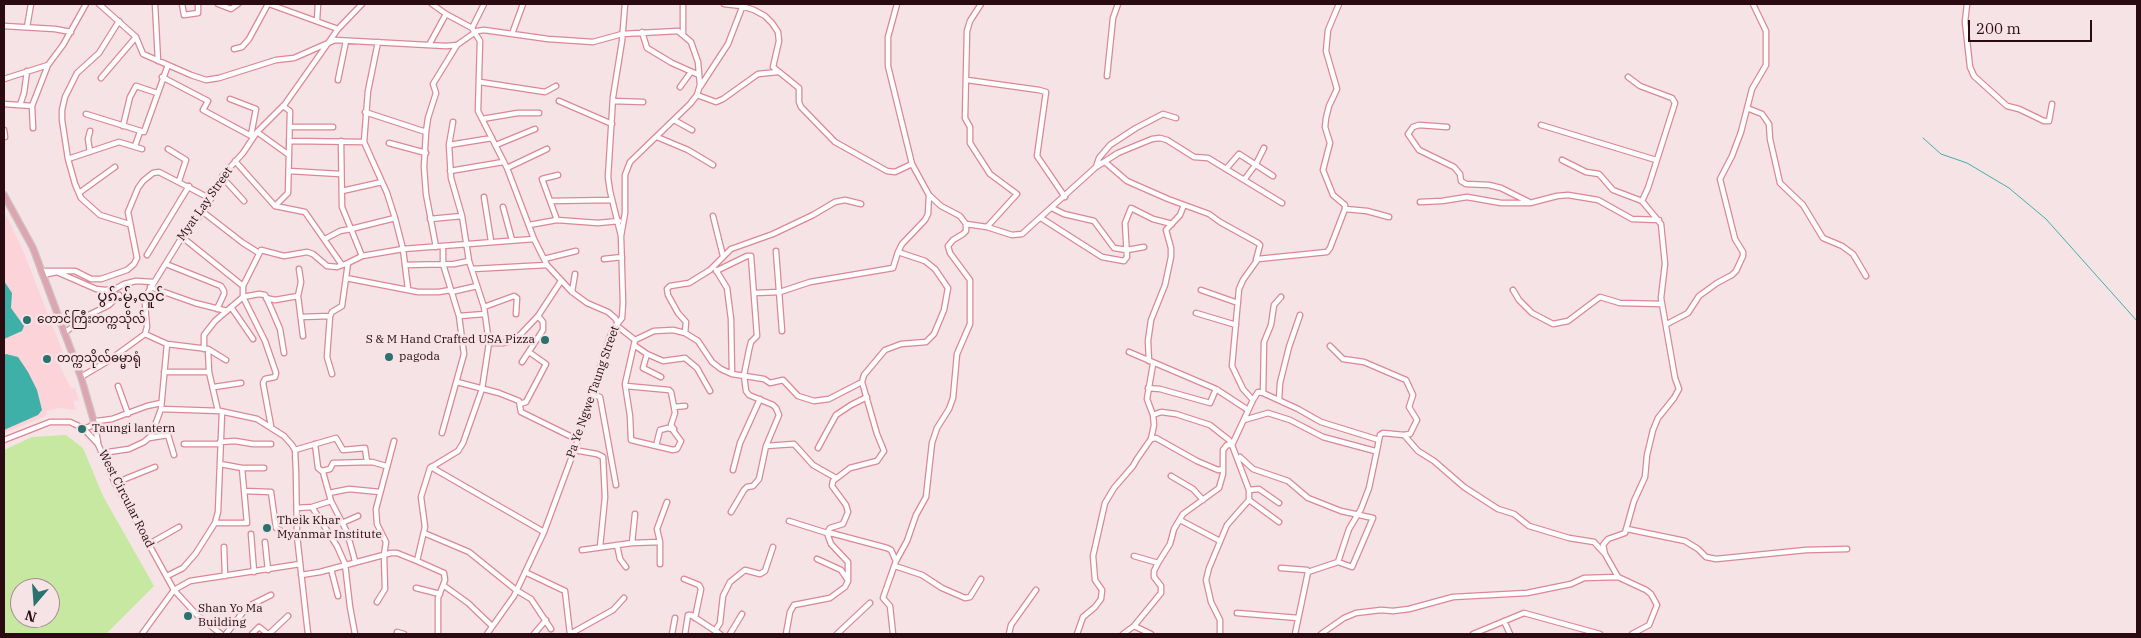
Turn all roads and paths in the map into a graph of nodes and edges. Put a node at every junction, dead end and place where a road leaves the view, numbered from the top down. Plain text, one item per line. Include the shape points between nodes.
1 (31, 4) edge
2 (86, 4) edge
3 (99, 4) edge
4 (155, 4) edge
5 (182, 4) edge
6 (198, 4) edge
7 (218, 4) edge
8 (238, 4) edge
9 (268, 4) edge
10 (318, 4) edge
11 (362, 4) edge
12 (432, 4) edge
13 (484, 4) edge
14 (523, 4) edge
15 (625, 4) edge
16 (683, 4) edge
17 (724, 4) edge
18 (897, 4) edge
19 (981, 4) edge
20 (1118, 4) edge
21 (1339, 4) edge
22 (1753, 4) edge
23 (1966, 4) edge
24 (743, 5) edge
25 (446, 14) junction
26 (317, 20) junction
27 (119, 21) junction
28 (4, 26) edge
29 (27, 27) junction
30 (472, 28) junction
31 (338, 29) junction
32 (71, 32) junction
33 (642, 32) junction
34 (475, 33) junction
35 (512, 34) junction
36 (622, 34) junction
37 (683, 35) junction
38 (136, 37) junction
39 (346, 41) junction
40 (329, 42) junction
41 (378, 42) junction
42 (429, 44) junction
43 (457, 45) junction
44 (234, 49) dead end
45 (158, 61) junction
46 (48, 65) junction
47 (168, 65) junction
48 (27, 71) junction
49 (691, 72) junction
50 (778, 72) junction
51 (699, 75) junction
52 (1107, 76) dead end
53 (162, 77) junction
54 (1628, 77) dead end
55 (101, 78) dead end
56 (4, 79) edge
57 (338, 80) dead end
58 (967, 80) junction
59 (480, 82) junction
60 (556, 86) dead end
61 (680, 87) dead end
62 (157, 93) junction
63 (698, 93) junction
64 (230, 98) dead end
65 (559, 101) dead end
66 (613, 101) junction
67 (643, 102) dead end
68 (4, 104) edge
69 (2052, 104) dead end
70 (20, 105) junction
71 (32, 106) junction
72 (282, 106) junction
73 (1747, 108) junction
74 (365, 112) junction
75 (539, 113) dead end
76 (86, 114) dead end
77 (1176, 118) dead end
78 (482, 119) junction
79 (674, 120) junction
80 (453, 122) dead end
81 (612, 124) junction
82 (1541, 125) dead end
83 (123, 126) junction
84 (290, 127) junction
85 (333, 127) dead end
86 (1446, 127) dead end
87 (34, 128) dead end
88 (4, 130) edge
89 (536, 130) dead end
90 (692, 130) dead end
91 (90, 131) dead end
92 (140, 132) junction
93 (426, 132) junction
94 (254, 135) junction
95 (5, 137) edge
96 (658, 137) junction
97 (492, 138) junction
98 (289, 141) junction
99 (341, 141) junction
100 (364, 142) junction
101 (389, 143) dead end
102 (450, 145) junction
103 (496, 145) junction
104 (135, 146) junction
105 (1264, 148) dead end
106 (142, 149) dead end
107 (168, 149) dead end
108 (547, 149) dead end
109 (90, 152) junction
110 (426, 153) junction
111 (289, 155) junction
112 (68, 159) junction
113 (1562, 160) dead end
114 (1656, 160) junction
115 (236, 161) junction
116 (503, 162) junction
117 (1105, 162) junction
118 (912, 164) junction
119 (1256, 164) junction
120 (713, 165) dead end
121 (114, 167) dead end
122 (1096, 167) junction
123 (507, 168) junction
124 (1226, 169) junction
125 (289, 171) junction
126 (450, 171) junction
127 (340, 174) junction
128 (558, 175) dead end
129 (1273, 176) dead end
130 (222, 177) junction
131 (1244, 180) junction
132 (179, 181) junction
133 (382, 182) junction
134 (189, 186) junction
135 (342, 191) junction
136 (79, 193) junction
137 (4, 195) edge
138 (929, 195) junction
139 (484, 197) dead end
140 (1064, 197) junction
141 (211, 199) junction
142 (612, 200) junction
143 (244, 201) dead end
144 (1642, 201) junction
145 (550, 202) junction
146 (1420, 202) dead end
147 (1282, 203) dead end
148 (1530, 203) junction
149 (861, 204) dead end
150 (1184, 205) junction
151 (275, 206) junction
152 (503, 207) dead end
153 (1052, 208) junction
154 (1346, 208) junction
155 (202, 212) junction
156 (462, 216) junction
157 (713, 216) dead end
158 (1389, 217) dead end
159 (395, 218) junction
160 (1041, 218) junction
161 (430, 219) junction
162 (557, 220) junction
163 (1660, 220) junction
164 (619, 221) junction
165 (129, 224) junction
166 (966, 224) junction
167 (1172, 224) junction
168 (528, 225) junction
169 (987, 228) junction
170 (351, 229) junction
171 (621, 236) junction
172 (182, 237) junction
173 (325, 239) junction
174 (512, 240) junction
175 (534, 240) junction
176 (490, 241) junction
177 (467, 244) junction
178 (443, 246) junction
179 (436, 247) junction
180 (1144, 247) dead end
181 (403, 249) junction
182 (1127, 250) junction
183 (576, 251) dead end
184 (776, 251) dead end
185 (898, 252) junction
186 (259, 253) junction
187 (147, 255) dead end
188 (362, 256) junction
189 (723, 256) junction
190 (622, 257) junction
191 (544, 259) junction
192 (604, 259) dead end
193 (469, 261) junction
194 (1256, 262) junction
195 (348, 263) junction
196 (166, 264) junction
197 (443, 264) junction
198 (342, 265) junction
199 (405, 265) junction
200 (547, 265) junction
201 (299, 269) dead end
202 (472, 269) junction
203 (715, 269) junction
204 (42, 273) junction
205 (575, 274) dead end
206 (1866, 276) dead end
207 (346, 278) junction
208 (561, 281) junction
209 (153, 282) junction
210 (243, 286) junction
211 (477, 286) junction
212 (150, 287) junction
213 (408, 289) junction
214 (1201, 290) dead end
215 (1514, 290) dead end
216 (450, 291) junction
217 (572, 292) junction
218 (780, 292) junction
219 (755, 293) junction
220 (118, 295) dead end
221 (298, 296) junction
222 (243, 297) junction
223 (1281, 297) dead end
224 (266, 298) junction
225 (1238, 303) junction
226 (1662, 304) junction
227 (484, 307) junction
228 (217, 309) junction
229 (229, 309) junction
230 (1196, 313) dead end
231 (485, 314) junction
232 (516, 314) dead end
233 (1300, 315) dead end
234 (330, 316) junction
235 (459, 316) junction
236 (538, 316) junction
237 (301, 317) junction
238 (617, 324) junction
239 (1236, 324) junction
240 (1666, 324) junction
241 (782, 331) dead end
242 (64, 333) junction
243 (684, 333) junction
244 (145, 334) junction
245 (303, 336) dead end
246 (253, 339) dead end
247 (489, 343) junction
248 (634, 343) junction
249 (167, 344) junction
250 (1330, 346) dead end
251 (206, 349) junction
252 (529, 352) junction
253 (1129, 352) dead end
254 (284, 353) dead end
255 (647, 354) junction
256 (226, 360) dead end
257 (522, 362) dead end
258 (1151, 362) junction
259 (164, 372) junction
260 (209, 372) junction
261 (332, 374) dead end
262 (732, 374) junction
263 (744, 376) junction
264 (81, 377) junction
265 (661, 377) dead end
266 (456, 382) junction
267 (862, 382) junction
268 (241, 383) dead end
269 (118, 386) dead end
270 (626, 386) junction
271 (214, 387) junction
272 (1148, 388) junction
273 (482, 389) junction
274 (1216, 390) junction
275 (710, 391) dead end
276 (1263, 393) junction
277 (591, 394) junction
278 (866, 397) junction
279 (760, 399) junction
280 (1253, 400) junction
281 (1279, 400) junction
282 (161, 403) junction
283 (520, 404) junction
284 (685, 406) dead end
285 (674, 407) junction
286 (160, 409) junction
287 (1248, 410) junction
288 (220, 412) junction
289 (128, 414) junction
290 (1153, 415) junction
291 (1244, 420) junction
292 (94, 422) junction
293 (271, 426) junction
294 (83, 428) junction
295 (442, 433) dead end
296 (1404, 435) junction
297 (149, 438) junction
298 (682, 438) dead end
299 (1151, 439) junction
300 (4, 440) edge
301 (578, 440) junction
302 (1379, 440) junction
303 (394, 441) dead end
304 (220, 443) junction
305 (98, 444) junction
306 (184, 444) dead end
307 (271, 444) dead end
308 (315, 444) junction
309 (1232, 445) junction
310 (656, 446) junction
311 (766, 446) junction
312 (818, 448) dead end
313 (295, 450) junction
314 (574, 450) junction
315 (1377, 450) junction
316 (1236, 452) junction
317 (102, 453) junction
318 (174, 455) dead end
319 (367, 462) junction
320 (220, 464) junction
321 (386, 466) junction
322 (154, 467) dead end
323 (432, 467) junction
324 (242, 468) junction
325 (264, 468) dead end
326 (1223, 469) junction
327 (733, 470) dead end
328 (322, 471) junction
329 (1171, 476) dead end
330 (836, 478) junction
331 (115, 483) junction
332 (616, 485) dead end
333 (1249, 490) junction
334 (244, 491) junction
335 (380, 492) junction
336 (329, 493) junction
337 (1203, 500) junction
338 (1249, 500) junction
339 (331, 501) junction
340 (667, 502) dead end
341 (1279, 503) dead end
342 (312, 507) junction
343 (297, 508) junction
344 (730, 512) dead end
345 (635, 514) dead end
346 (1357, 515) junction
347 (358, 516) dead end
348 (1180, 520) junction
349 (789, 521) dead end
350 (1279, 522) dead end
351 (215, 523) junction
352 (342, 523) junction
353 (179, 527) dead end
354 (1627, 529) junction
355 (544, 532) junction
356 (424, 533) junction
357 (827, 533) junction
358 (251, 534) dead end
359 (297, 536) junction
360 (1220, 541) junction
361 (265, 542) dead end
362 (660, 542) junction
363 (632, 543) junction
364 (149, 544) junction
365 (617, 545) junction
366 (224, 547) dead end
367 (600, 547) junction
368 (772, 547) dead end
369 (1847, 549) dead end
370 (582, 550) dead end
371 (1605, 554) junction
372 (384, 555) junction
373 (1134, 556) dead end
374 (816, 559) dead end
375 (355, 561) junction
376 (417, 561) junction
377 (1338, 562) junction
378 (1158, 563) junction
379 (300, 564) junction
380 (345, 564) junction
381 (660, 564) dead end
382 (895, 564) junction
383 (626, 567) dead end
384 (1281, 568) dead end
385 (331, 569) junction
386 (268, 570) junction
387 (254, 572) junction
388 (525, 572) junction
389 (1308, 572) junction
390 (301, 575) junction
391 (167, 576) junction
392 (225, 576) junction
393 (1618, 577) junction
394 (684, 578) dead end
395 (982, 580) dead end
396 (848, 581) junction
397 (443, 585) junction
398 (416, 588) dead end
399 (174, 590) junction
400 (516, 590) junction
401 (1036, 590) dead end
402 (440, 594) junction
403 (271, 595) dead end
404 (338, 596) dead end
405 (624, 598) dead end
406 (377, 602) dead end
407 (870, 603) dead end
408 (1237, 613) dead end
409 (742, 614) dead end
410 (288, 616) dead end
411 (675, 618) dead end
412 (696, 618) junction
413 (1298, 618) junction
414 (546, 620) junction
415 (1504, 621) junction
416 (492, 626) junction
417 (1134, 626) junction
418 (551, 629) dead end
419 (715, 631) junction
420 (397, 632) dead end
421 (142, 634) edge
422 (221, 634) edge
423 (226, 634) edge
424 (252, 634) edge
425 (269, 634) edge
426 (308, 634) edge
427 (355, 634) edge
428 (404, 634) edge
429 (438, 634) edge
430 (487, 634) edge
431 (534, 634) edge
432 (570, 634) edge
433 (672, 634) edge
434 (685, 634) edge
435 (720, 634) edge
436 (730, 634) edge
437 (786, 634) edge
438 (837, 634) edge
439 (893, 634) edge
440 (1010, 634) edge
441 (1077, 634) edge
442 (1123, 634) edge
443 (1151, 634) edge
444 (1220, 634) edge
445 (1295, 634) edge
446 (1321, 634) edge
447 (1473, 634) edge
448 (1510, 634) edge
449 (1600, 634) edge
450 (1632, 634) edge

1 - 29 street
2 - 32 street
3 - 27 street
4 - 45 street
5 - 6 street via 184,15 198,13
7 - 8 street via 231,9
9 - 26 street
9 - 44 street via 249,39 242,47
10 - 26 street
11 - 31 street, Myat Lay Street
12 - 25 street
13 - 30 street
14 - 35 street
15 - 36 street
16 - 37 street
17 - 24 street
18 - 118 street via 888,37 888,66
19 - 58 street via 967,31
20 - 52 street via 1113,18
21 - 154 street via 1328,30 1326,51 1337,89 1326,118 1330,143 1323,170 1333,195
22 - 73 street via 1766,31 1766,66 1752,89
23 - 69 street via 1965,22 1974,76 2008,106 2044,121 2048,121
24 - 50 street via 765,16 778,32 774,67
24 - 63 street via 728,44
25 - 30 street
25 - 42 street
26 - 31 street
27 - 38 street
27 - 112 street via 99,53 77,73 65,97 62,120
28 - 29 street
29 - 32 street
30 - 34 street
31 - 40 street, Myat Lay Street
32 - 46 street
33 - 36 street
33 - 37 street via 678,31
33 - 49 street via 647,48
34 - 35 street via 484,30
34 - 43 street
34 - 59 street via 480,41
35 - 36 street via 593,42
36 - 66 street
37 - 51 street via 691,42
38 - 45 street via 143,54
38 - 55 street
39 - 40 street
39 - 41 street
39 - 57 street
40 - 47 street via 294,58 206,80
40 - 72 street, Myat Lay Street
41 - 42 street
41 - 74 street
42 - 43 street
43 - 93 street via 433,84 436,93
45 - 47 street
46 - 48 street
46 - 71 street
47 - 53 street
48 - 56 street
48 - 70 street
49 - 51 street
49 - 61 street
50 - 63 street via 758,74 716,102
50 - 118 street via 799,88 801,107 835,142 887,171 895,172
51 - 63 street
53 - 62 street
53 - 94 street via 208,101 203,110
54 - 114 street via 1640,86 1674,100
58 - 140 street via 1045,92 1038,156
58 - 169 street via 965,118 970,127 970,142 990,174 1017,194
59 - 60 street via 546,92
59 - 78 street via 478,111
62 - 83 street via 136,86
62 - 92 street via 144,132
63 - 79 street
64 - 94 street via 256,109
65 - 81 street
66 - 67 street
66 - 81 street
68 - 70 street
70 - 71 street
71 - 87 street
72 - 84 street via 290,112
72 - 94 street, Myat Lay Street
73 - 206 street via 1762,114 1770,124 1770,139 1780,182 1803,205 1822,238 1853,254
73 - 240 street via 1744,125 1720,179 1735,239 1743,256 1732,275 1699,296 1688,313
74 - 93 street
74 - 100 street
75 - 78 street
76 - 83 street
77 - 122 street via 1163,114 1136,128 1110,145
78 - 97 street, Pa Ye Ngwe Taung Street
79 - 90 street
79 - 96 street
80 - 102 street
81 - 142 street via 608,177
82 - 114 street
83 - 92 street
84 - 85 street
84 - 98 street
86 - 148 street via 1419,125 1408,134 1419,150 1454,167 1466,184 1501,188
88 - 95 street
89 - 103 street
91 - 109 street
92 - 104 street
93 - 110 street
94 - 111 street
94 - 115 street, Myat Lay Street
96 - 120 street
96 - 171 street via 630,162 625,175 626,213
97 - 102 street
97 - 103 street, Pa Ye Ngwe Taung Street
98 - 99 street
98 - 111 street
99 - 100 street
99 - 127 street
100 - 133 street
101 - 110 street
102 - 126 street
103 - 116 street, Pa Ye Ngwe Taung Street
104 - 106 street
104 - 109 street via 119,142
105 - 119 street
107 - 132 street via 186,160
108 - 123 street
109 - 112 street
110 - 161 street
111 - 125 street
112 - 136 street
113 - 144 street via 1586,172 1599,174 1613,190
114 - 144 street
115 - 130 street, Myat Lay Street
115 - 151 street
116 - 123 street, Pa Ye Ngwe Taung Street
116 - 126 street
117 - 122 street
117 - 124 street via 1118,153 1160,138 1194,157 1208,158
117 - 150 street via 1127,181
118 - 138 street
119 - 124 street via 1239,154
119 - 129 street
119 - 131 street
121 - 136 street
122 - 140 street
123 - 168 street, Pa Ye Ngwe Taung Street
124 - 131 street
125 - 127 street
125 - 151 street via 288,193
126 - 156 street
127 - 135 street
128 - 145 street via 542,179
130 - 141 street, Myat Lay Street
130 - 143 street
131 - 147 street
132 - 134 street
132 - 165 street via 159,172 143,181 131,202
133 - 135 street
133 - 159 street
134 - 141 street
134 - 187 street
135 - 170 street via 342,208
136 - 165 street via 100,215
137 - 204 main road via 33,248
138 - 166 street via 960,216
138 - 185 street via 925,220
139 - 176 street
140 - 153 street
141 - 155 street, Myat Lay Street
142 - 145 street
142 - 164 street
144 - 163 street
145 - 162 street
146 - 148 street via 1467,197 1501,203
148 - 163 street via 1557,196 1587,197 1632,219
149 - 189 street via 845,200 835,202 773,234 730,249
150 - 167 street
150 - 194 street via 1209,214 1260,245
151 - 173 street via 305,212
152 - 174 street
153 - 160 street
153 - 182 street via 1094,221 1111,246
154 - 158 street
154 - 194 street via 1327,252 1269,260 1263,258
155 - 172 street, Myat Lay Street
155 - 186 street
156 - 161 street
156 - 177 street
157 - 189 street
159 - 170 street
159 - 181 street
160 - 169 street via 1016,236
160 - 182 street via 1102,257 1124,262
161 - 179 street
162 - 164 street
162 - 168 street
163 - 226 street via 1665,264
164 - 171 street
165 - 204 street via 137,258 127,270 101,279 75,271
166 - 169 street
166 - 382 street via 963,234 948,246 950,254 970,280 970,324 957,354 953,398 932,443 926,497
167 - 182 street via 1131,208 1125,223
167 - 258 street via 1165,233 1171,257 1165,285 1151,320 1148,342
168 - 175 street, Pa Ye Ngwe Taung Street
170 - 173 street
170 - 188 street
171 - 190 street
172 - 196 street, Myat Lay Street
172 - 210 street
173 - 198 street
174 - 175 street
174 - 176 street
175 - 191 street, Pa Ye Ngwe Taung Street
176 - 177 street
177 - 178 street
177 - 193 street
178 - 179 street
178 - 197 street
179 - 181 street
180 - 182 street
181 - 188 street
181 - 199 street
183 - 191 street
184 - 218 street
185 - 218 street via 893,268 810,282
185 - 267 street via 925,261 942,278 948,288 944,310 934,334 926,342 901,344 885,350
186 - 198 street via 265,250 290,256 307,252 318,256 327,266
186 - 210 street
188 - 195 street
189 - 203 street
190 - 192 street
190 - 238 street via 622,318
191 - 200 street, Pa Ye Ngwe Taung Street
193 - 197 street
193 - 202 street
194 - 225 street via 1239,289
195 - 198 street
195 - 207 street
196 - 209 street, Myat Lay Street
196 - 228 street via 221,286 224,294
197 - 199 street
197 - 216 street
199 - 213 street
200 - 202 street
200 - 208 street, Pa Ye Ngwe Taung Street
201 - 221 street via 302,282
202 - 211 street
203 - 219 street via 751,256
203 - 243 street via 689,283 667,289 686,322
203 - 262 street via 727,288
204 - 209 street via 57,272 105,290 136,281
204 - 242 main road
205 - 217 street
207 - 213 street
207 - 234 street via 342,306
208 - 217 street, Pa Ye Ngwe Taung Street
208 - 236 street
209 - 212 street, Myat Lay Street
210 - 222 street
211 - 216 street
211 - 227 street
212 - 228 street
212 - 244 street, Myat Lay Street via 145,304 148,327
213 - 216 street
214 - 225 street
215 - 226 street via 1532,313 1553,324 1568,321 1600,297 1620,303
216 - 235 street
217 - 238 street, Pa Ye Ngwe Taung Street via 608,312
218 - 219 street
218 - 241 street
219 - 263 street via 758,336 751,342
220 - 242 street via 109,305
221 - 224 street via 275,300
221 - 237 street
222 - 224 street via 259,294
222 - 229 street
222 - 293 street via 265,341 276,373 275,377 265,379 263,383
223 - 276 street via 1274,305 1264,342
224 - 254 street via 280,329
225 - 239 street
226 - 240 street
227 - 231 street
227 - 232 street via 514,296 517,298
228 - 229 street
229 - 246 street
229 - 251 street via 205,331
230 - 239 street
231 - 235 street
231 - 247 street
233 - 281 street via 1280,383
234 - 237 street
234 - 261 street via 327,357
235 - 266 street via 464,354
236 - 247 street via 512,341
236 - 252 street via 543,322 543,330
237 - 245 street
238 - 248 street
238 - 277 street, Pa Ye Ngwe Taung Street
239 - 280 street via 1232,366
240 - 354 street via 1679,389 1656,424 1648,447 1645,477 1634,501
242 - 264 main road
243 - 248 street via 654,331
243 - 262 street via 698,341 712,362
244 - 249 street
244 - 264 street
247 - 273 street
248 - 255 street
248 - 270 street
249 - 251 street
249 - 259 street
250 - 296 street via 1343,359 1364,362 1408,382 1413,396 1409,407 1417,420 1410,434
251 - 256 street
251 - 260 street
252 - 257 street
252 - 283 street via 546,364 526,402
253 - 258 street
255 - 265 street via 643,368
255 - 275 street via 664,361 685,358 697,368
258 - 272 street
258 - 274 street
259 - 260 street
259 - 282 street
260 - 271 street
262 - 263 street
263 - 267 street via 770,382 783,380 798,396 814,401 829,399
263 - 279 street via 747,393
264 - 292 main road
266 - 273 street
266 - 295 street
267 - 278 street
268 - 271 street
269 - 289 street
270 - 285 street via 669,390
270 - 310 street via 631,440
271 - 288 street
272 - 274 street via 1210,403
272 - 290 street via 1147,399
273 - 283 street
273 - 323 street via 458,451
274 - 287 street
276 - 280 street via 1258,392
276 - 281 street
277 - 301 street, Pa Ye Ngwe Taung Street
277 - 332 street via 600,399
278 - 312 street via 836,415
278 - 330 street via 884,451 877,461 850,468
279 - 311 street via 773,405 778,412
279 - 327 street via 740,443
280 - 287 street
281 - 302 street via 1322,422
282 - 286 street
282 - 289 street
283 - 301 street via 521,412
284 - 285 street
285 - 298 street via 671,426
286 - 288 street
286 - 297 street
287 - 291 street
288 - 293 street via 256,419
288 - 304 street
289 - 292 street
290 - 299 street
290 - 309 street via 1161,412 1176,414 1210,425
291 - 309 street
291 - 315 street via 1268,413 1290,420 1322,437
292 - 294 street
292 - 305 street
293 - 313 street
294 - 300 street via 70,422 50,422
294 - 305 street, West Circular Road
296 - 302 street via 1383,433
296 - 371 street via 1418,451 1498,509 1514,514 1530,526 1594,542
297 - 317 street via 130,449
297 - 318 street via 168,435
299 - 326 street via 1156,438 1197,462
299 - 441 street via 1105,503 1093,556 1095,580 1102,590 1101,599 1083,617
301 - 314 street, Pa Ye Ngwe Taung Street
302 - 315 street
303 - 321 street
304 - 306 street
304 - 307 street
304 - 320 street
305 - 317 street, West Circular Road
308 - 313 street
308 - 319 street via 338,438 343,450 364,448
308 - 328 street via 317,466
309 - 316 street
309 - 326 street via 1223,450
310 - 310 street via 673,450 681,442 672,429 665,428 657,434
311 - 330 street via 794,444 813,465
311 - 344 street via 756,483 744,490
313 - 343 street
314 - 355 street, Pa Ye Ngwe Taung Street
314 - 367 street via 603,457 605,497
315 - 346 street via 1369,488
316 - 333 street
316 - 346 street via 1253,469 1288,481 1308,498
317 - 331 street, West Circular Road
319 - 321 street
319 - 328 street via 332,463 330,469
320 - 324 street
320 - 351 street
321 - 335 street
322 - 331 street
323 - 355 street
323 - 356 street via 421,497
324 - 325 street
324 - 334 street
326 - 337 street via 1222,482
328 - 336 street
329 - 337 street via 1193,489
330 - 357 street via 832,486 848,512 842,524 830,528
331 - 364 street, West Circular Road
333 - 338 street
333 - 341 street via 1259,490
334 - 351 street via 247,522
334 - 359 street via 272,493 276,528
335 - 336 street via 349,489
335 - 372 street via 376,519 386,539
336 - 339 street
337 - 348 street
338 - 350 street
338 - 360 street via 1227,525
339 - 342 street
339 - 352 street
340 - 362 street via 657,529
342 - 343 street
342 - 380 street via 338,546
343 - 359 street
345 - 363 street
346 - 377 street
346 - 377 street via 1373,518 1352,567
347 - 352 street
348 - 360 street
348 - 378 street
349 - 357 street
351 - 391 street via 183,568
352 - 375 street
353 - 364 street
354 - 369 street via 1685,541 1706,557 1716,559
354 - 371 street via 1622,535 1605,541
355 - 388 street, Pa Ye Ngwe Taung Street
356 - 376 street
356 - 400 street via 469,552
357 - 382 street via 887,548 891,550
357 - 396 street via 831,544 848,562
358 - 387 street
359 - 379 street
360 - 444 street via 1206,580 1211,602 1220,620
361 - 386 street
362 - 363 street
362 - 381 street
363 - 365 street
364 - 391 street, West Circular Road
365 - 367 street
365 - 383 street via 620,559
366 - 392 street
367 - 370 street
368 - 419 street via 765,571 760,574 745,570 730,582
371 - 393 street
372 - 375 street
372 - 376 street via 397,553
372 - 406 street via 385,589
373 - 378 street
374 - 396 street via 841,570
375 - 380 street
376 - 397 street via 444,573
377 - 389 street
378 - 417 street via 1154,577 1161,586 1161,593
379 - 386 street
379 - 390 street
380 - 385 street
380 - 427 street
382 - 395 street via 965,598 970,597
382 - 439 street via 883,598 890,606
384 - 389 street
385 - 390 street
385 - 404 street
386 - 387 street
387 - 392 street
388 - 400 street, Pa Ye Ngwe Taung Street
388 - 432 street via 565,591
389 - 413 street
390 - 426 street
391 - 399 street, West Circular Road
392 - 399 street via 190,581
393 - 446 street via 1584,578 1527,593 1453,597 1401,610 1356,613
393 - 450 street via 1646,590 1656,600 1649,626
394 - 412 street via 699,585 701,590
396 - 437 street via 830,598 794,605
397 - 402 street
397 - 416 street
398 - 402 street
399 - 421 street
399 - 422 street, West Circular Road via 197,615
400 - 414 street via 530,598
400 - 416 street, Pa Ye Ngwe Taung Street
401 - 440 street via 1011,625
402 - 429 street
403 - 423 street via 247,607
405 - 432 street via 613,610
407 - 438 street
408 - 413 street
409 - 436 street
410 - 425 street
411 - 433 street
412 - 419 street
412 - 434 street via 688,615
413 - 445 street
414 - 418 street
414 - 431 street
415 - 447 street
415 - 448 street
415 - 449 street via 1528,614
416 - 430 street, Pa Ye Ngwe Taung Street
417 - 442 street
417 - 443 street
419 - 435 street
420 - 428 street
424 - 425 street via 259,627

